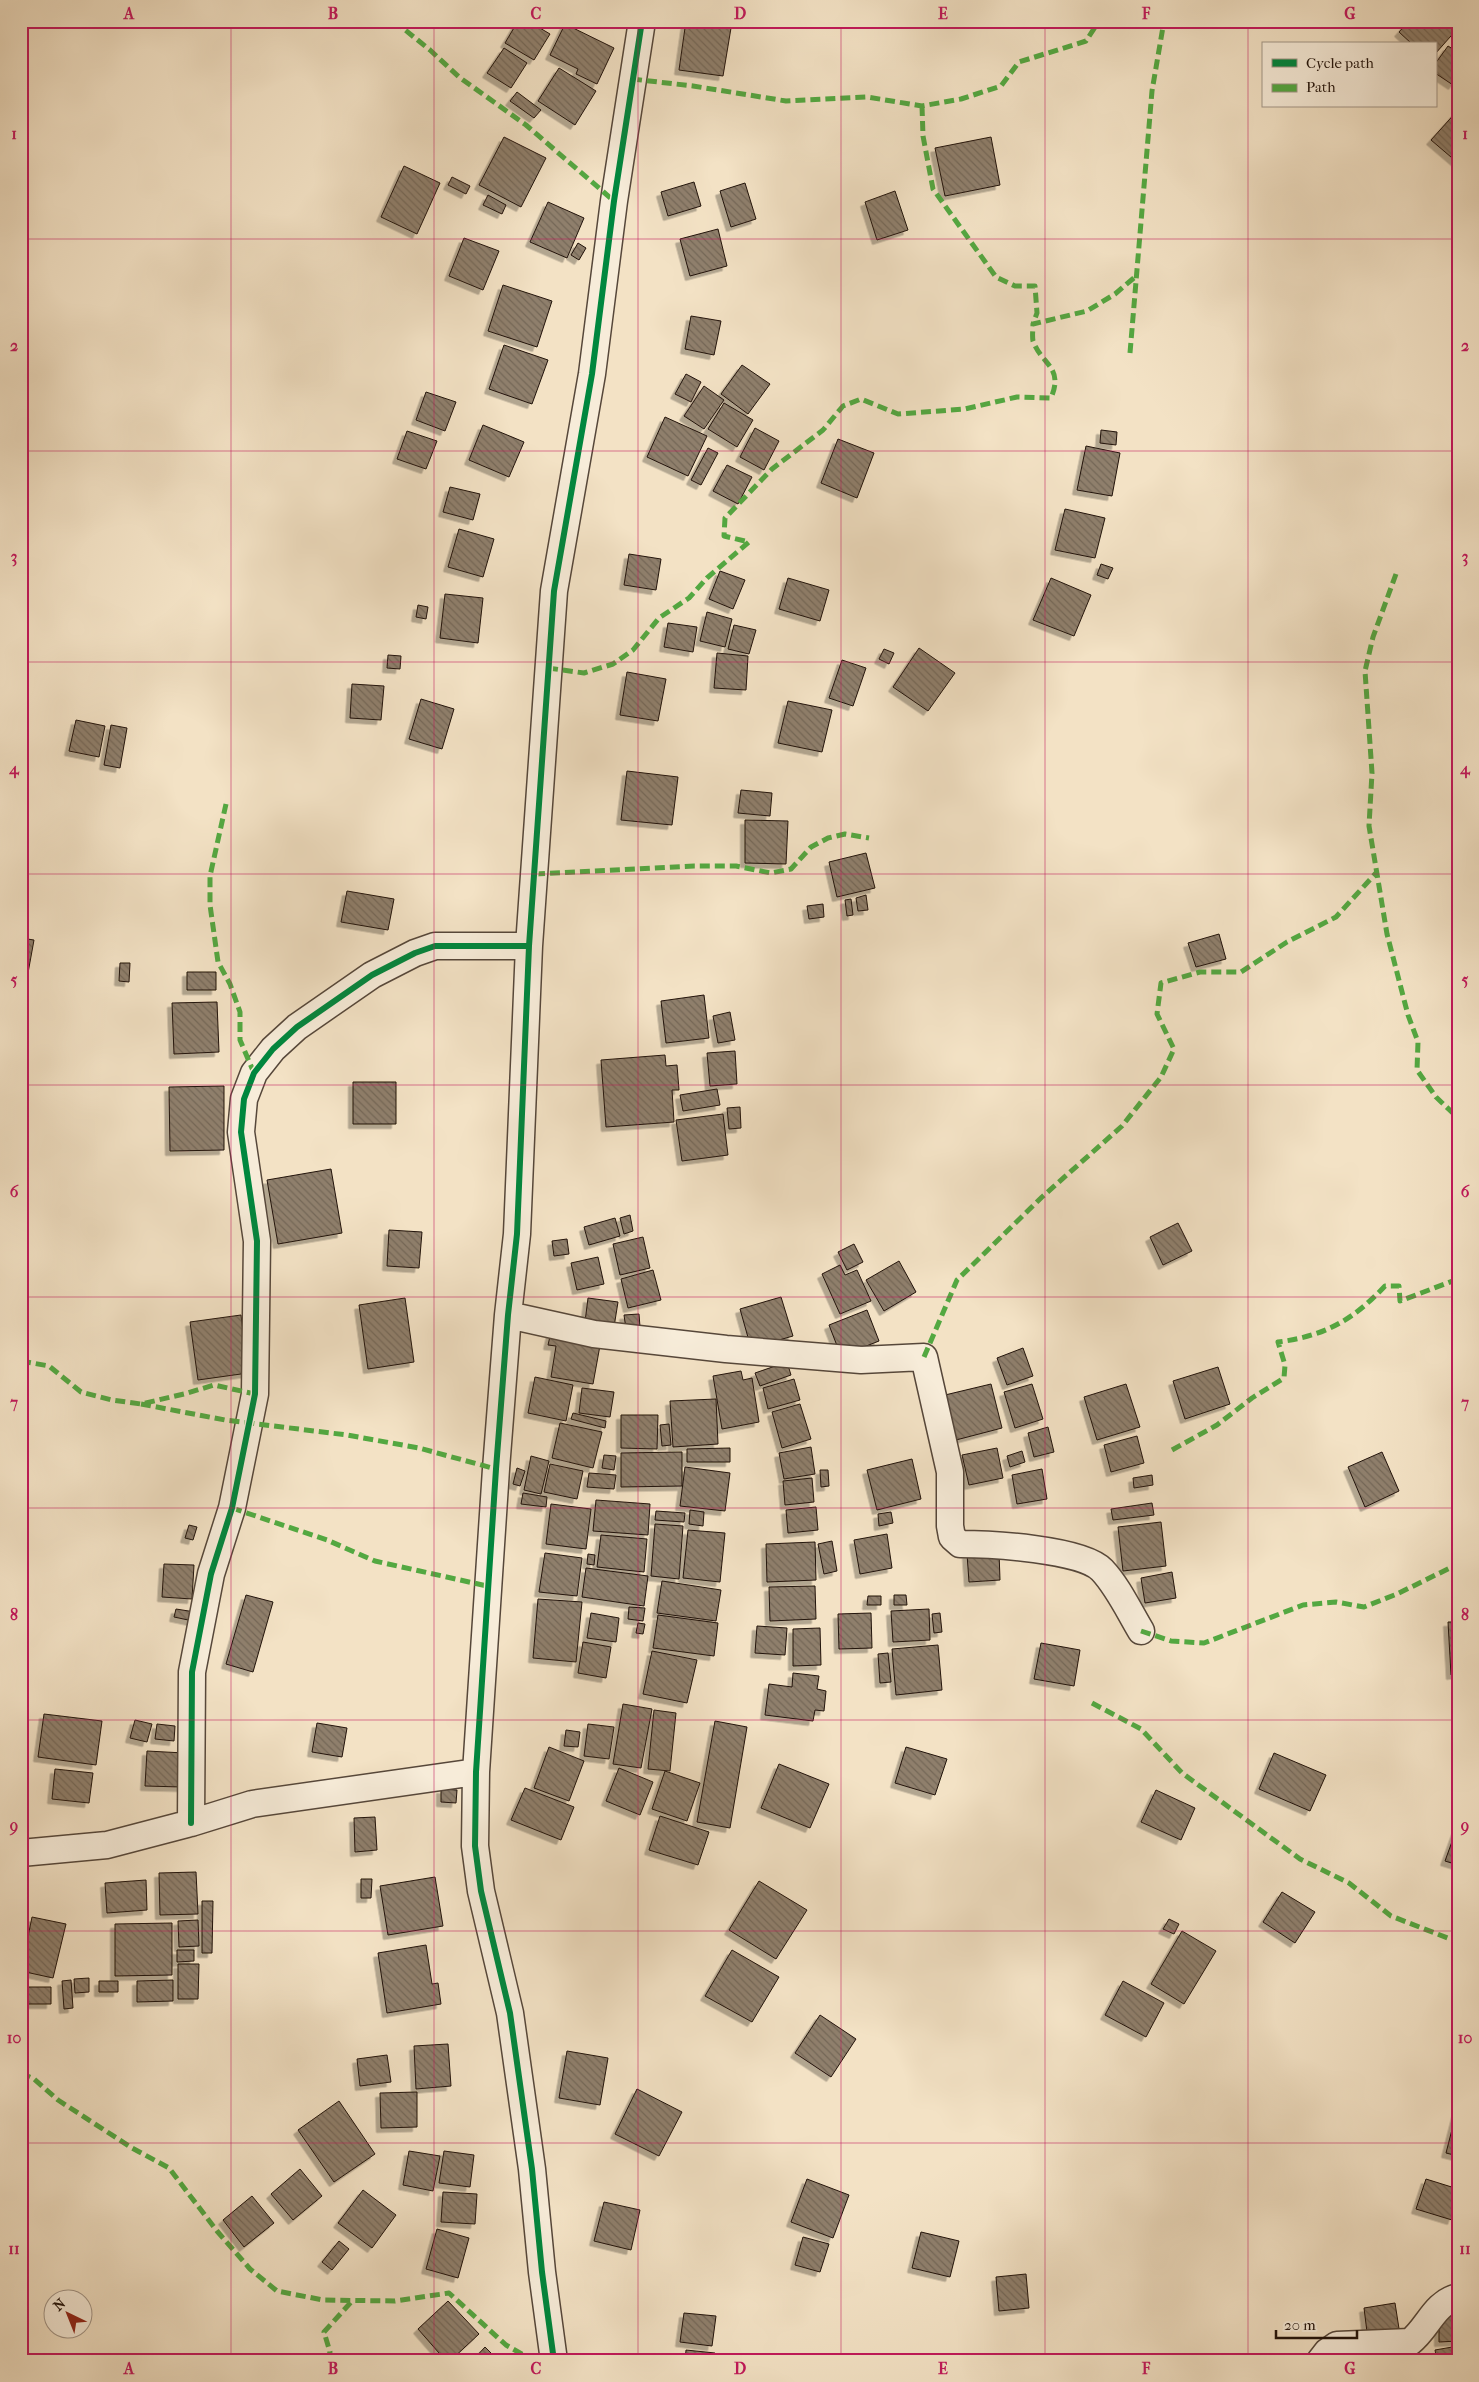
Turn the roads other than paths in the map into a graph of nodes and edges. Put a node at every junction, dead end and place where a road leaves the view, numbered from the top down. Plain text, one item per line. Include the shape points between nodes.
1 (642, 21) edge
2 (529, 946) junction
3 (508, 1315) junction
4 (1142, 1631) dead end
5 (476, 1772) junction
6 (191, 1823) junction
7 (21, 1853) edge
8 (1458, 2297) edge
9 (554, 2361) edge
10 (1320, 2361) edge

1 - 2 street via 592,374 554,592
2 - 3 street via 517,1234
2 - 6 street via 435,946 415,953 372,975 310,1017 273,1050 254,1073 244,1099 241,1132 257,1242 255,1394 232,1508 212,1574 192,1672
3 - 4 street via 594,1334 726,1349 861,1360 924,1357 950,1472 952,1537 960,1544 989,1544 1070,1555 1100,1569
3 - 5 street
5 - 6 street via 252,1804
5 - 9 street via 475,1846 481,1891 510,2013
6 - 7 street via 108,1845
8 - 10 street via 1446,2300 1410,2342 1337,2345

